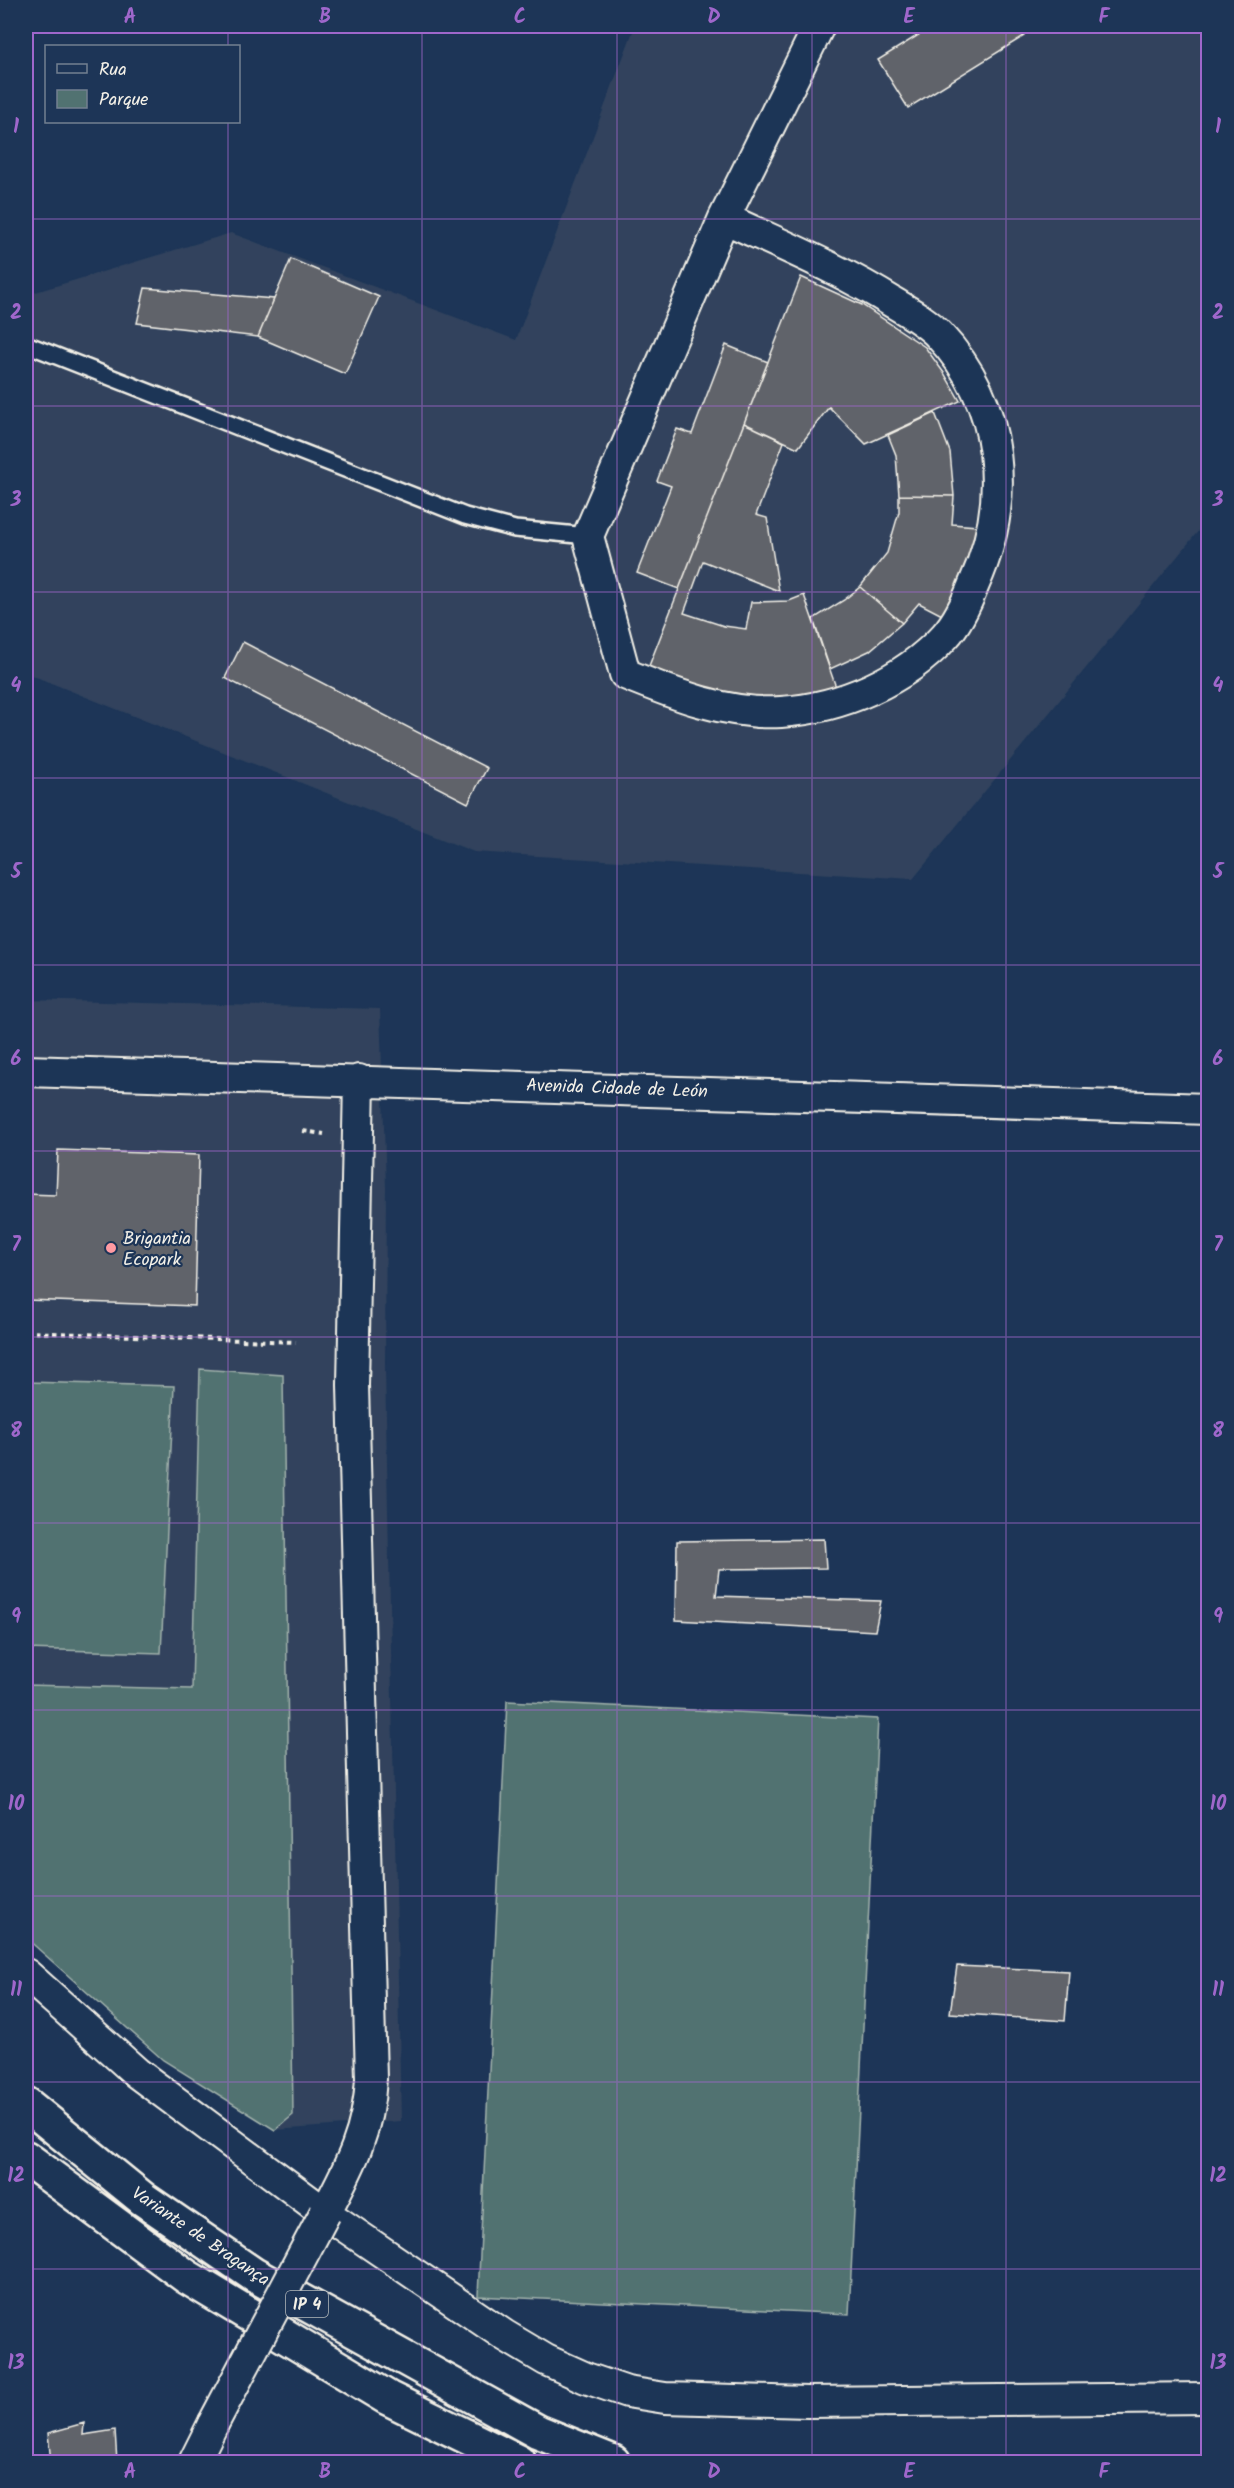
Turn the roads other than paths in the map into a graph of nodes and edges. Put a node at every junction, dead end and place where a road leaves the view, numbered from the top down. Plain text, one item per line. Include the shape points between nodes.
1 (819, 26) edge
2 (724, 218) junction
3 (26, 344) edge
4 (588, 536) junction
5 (26, 1071) edge
6 (359, 1080) junction
7 (1209, 1109) edge
8 (26, 1974) edge
9 (26, 2104) edge
10 (26, 2158) edge
11 (326, 2213) junction
12 (1209, 2398) edge
13 (194, 2463) edge
14 (518, 2463) edge
15 (614, 2463) edge

1 - 2 street
2 - 4 street
2 - 4 street via 861,282 937,333 957,357 976,389 991,433 998,473 996,516 986,559 946,635 919,660 872,690 830,704 780,712 736,709 684,698 625,674
3 - 4 lane via 465,516 515,529
5 - 6 street, Avenida Cidade de León
6 - 7 street, Avenida Cidade de León
6 - 11 street via 353,1385 371,2079 364,2133
8 - 11 street via 137,2073
9 - 15 highway, Variante de Bragança / IP 4 via 143,2199 254,2275 538,2432
10 - 14 highway, IP 4 via 187,2277 388,2398
11 - 12 street via 546,2360 627,2392 665,2398 808,2402
11 - 13 street, bridge

